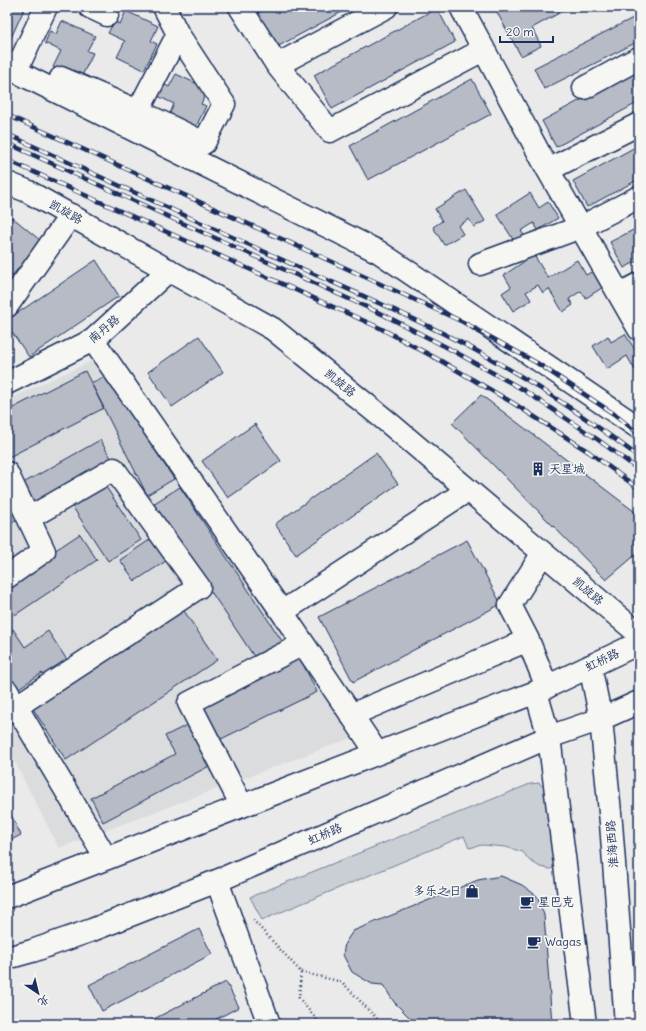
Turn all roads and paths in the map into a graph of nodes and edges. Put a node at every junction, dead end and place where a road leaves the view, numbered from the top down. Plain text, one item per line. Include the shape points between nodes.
1 (46, 7) edge
2 (164, 7) edge
3 (240, 7) edge
4 (386, 7) edge
5 (461, 7) edge
6 (178, 34) junction
7 (483, 50) junction
8 (639, 58) edge
9 (12, 60) edge
10 (277, 65) junction
11 (584, 88) dead end
12 (138, 111) junction
13 (639, 124) edge
14 (548, 170) junction
15 (7, 183) edge
16 (639, 197) edge
17 (71, 215) junction
18 (581, 227) junction
19 (480, 264) dead end
20 (169, 270) junction
21 (639, 284) edge
22 (620, 294) junction
23 (7, 306) edge
24 (639, 329) edge
25 (93, 340) junction
26 (7, 383) edge
27 (639, 428) edge
28 (7, 473) edge
29 (468, 490) junction
30 (29, 518) junction
31 (543, 553) junction
32 (7, 577) edge
33 (282, 612) junction
34 (639, 634) edge
35 (528, 640) junction
36 (639, 643) edge
37 (303, 644) junction
38 (590, 666) junction
39 (542, 689) junction
40 (12, 699) edge
41 (639, 702) edge
42 (351, 715) junction
43 (601, 719) junction
44 (548, 737) junction
45 (377, 753) junction
46 (242, 806) junction
47 (106, 858) junction
48 (217, 881) junction
49 (7, 897) edge
50 (249, 915) dead end
51 (7, 958) edge
52 (301, 972) junction
53 (269, 1024) edge
54 (320, 1024) edge
55 (382, 1024) edge
56 (584, 1024) edge
57 (626, 1024) edge

1 - 9 main road
2 - 6 main road
3 - 10 main road
4 - 10 main road
5 - 7 main road
6 - 12 main road
6 - 12 main road via 224,104 211,130 204,143
7 - 10 main road via 330,131
7 - 14 main road
8 - 11 main road
9 - 12 main road
9 - 27 main road via 379,252
13 - 14 main road
14 - 18 main road
15 - 17 main road, 凯旋路
16 - 18 main road
17 - 20 main road, 凯旋路
17 - 23 main road
18 - 19 main road
18 - 22 main road
20 - 25 main road, 南丹路
20 - 29 main road, 凯旋路 via 273,329
21 - 22 main road
22 - 24 main road
25 - 26 main road, 南丹路
25 - 33 main road
28 - 30 main road
29 - 31 main road, 凯旋路
29 - 33 main road
30 - 32 main road via 44,551
30 - 40 main road via 114,469 199,587
31 - 34 main road, 凯旋路
31 - 35 main road via 510,605
33 - 37 main road
35 - 39 main road
35 - 42 main road
36 - 38 main road, 虹桥路
37 - 42 main road
37 - 46 main road via 189,703
38 - 39 main road, 虹桥路
38 - 43 main road, 淮海西路
39 - 44 main road
39 - 45 main road, 虹桥路
40 - 47 main road
41 - 43 main road, 虹桥路
42 - 45 main road
43 - 44 main road, 虹桥路
43 - 57 main road, 淮海西路
44 - 48 main road, 虹桥路
44 - 56 main road
45 - 46 main road, 虹桥路
46 - 47 main road, 虹桥路
47 - 49 main road, 虹桥路
48 - 51 main road, 虹桥路 via 92,930
48 - 53 main road
50 - 52 path
52 - 54 path via 300,998
52 - 55 path via 342,982

